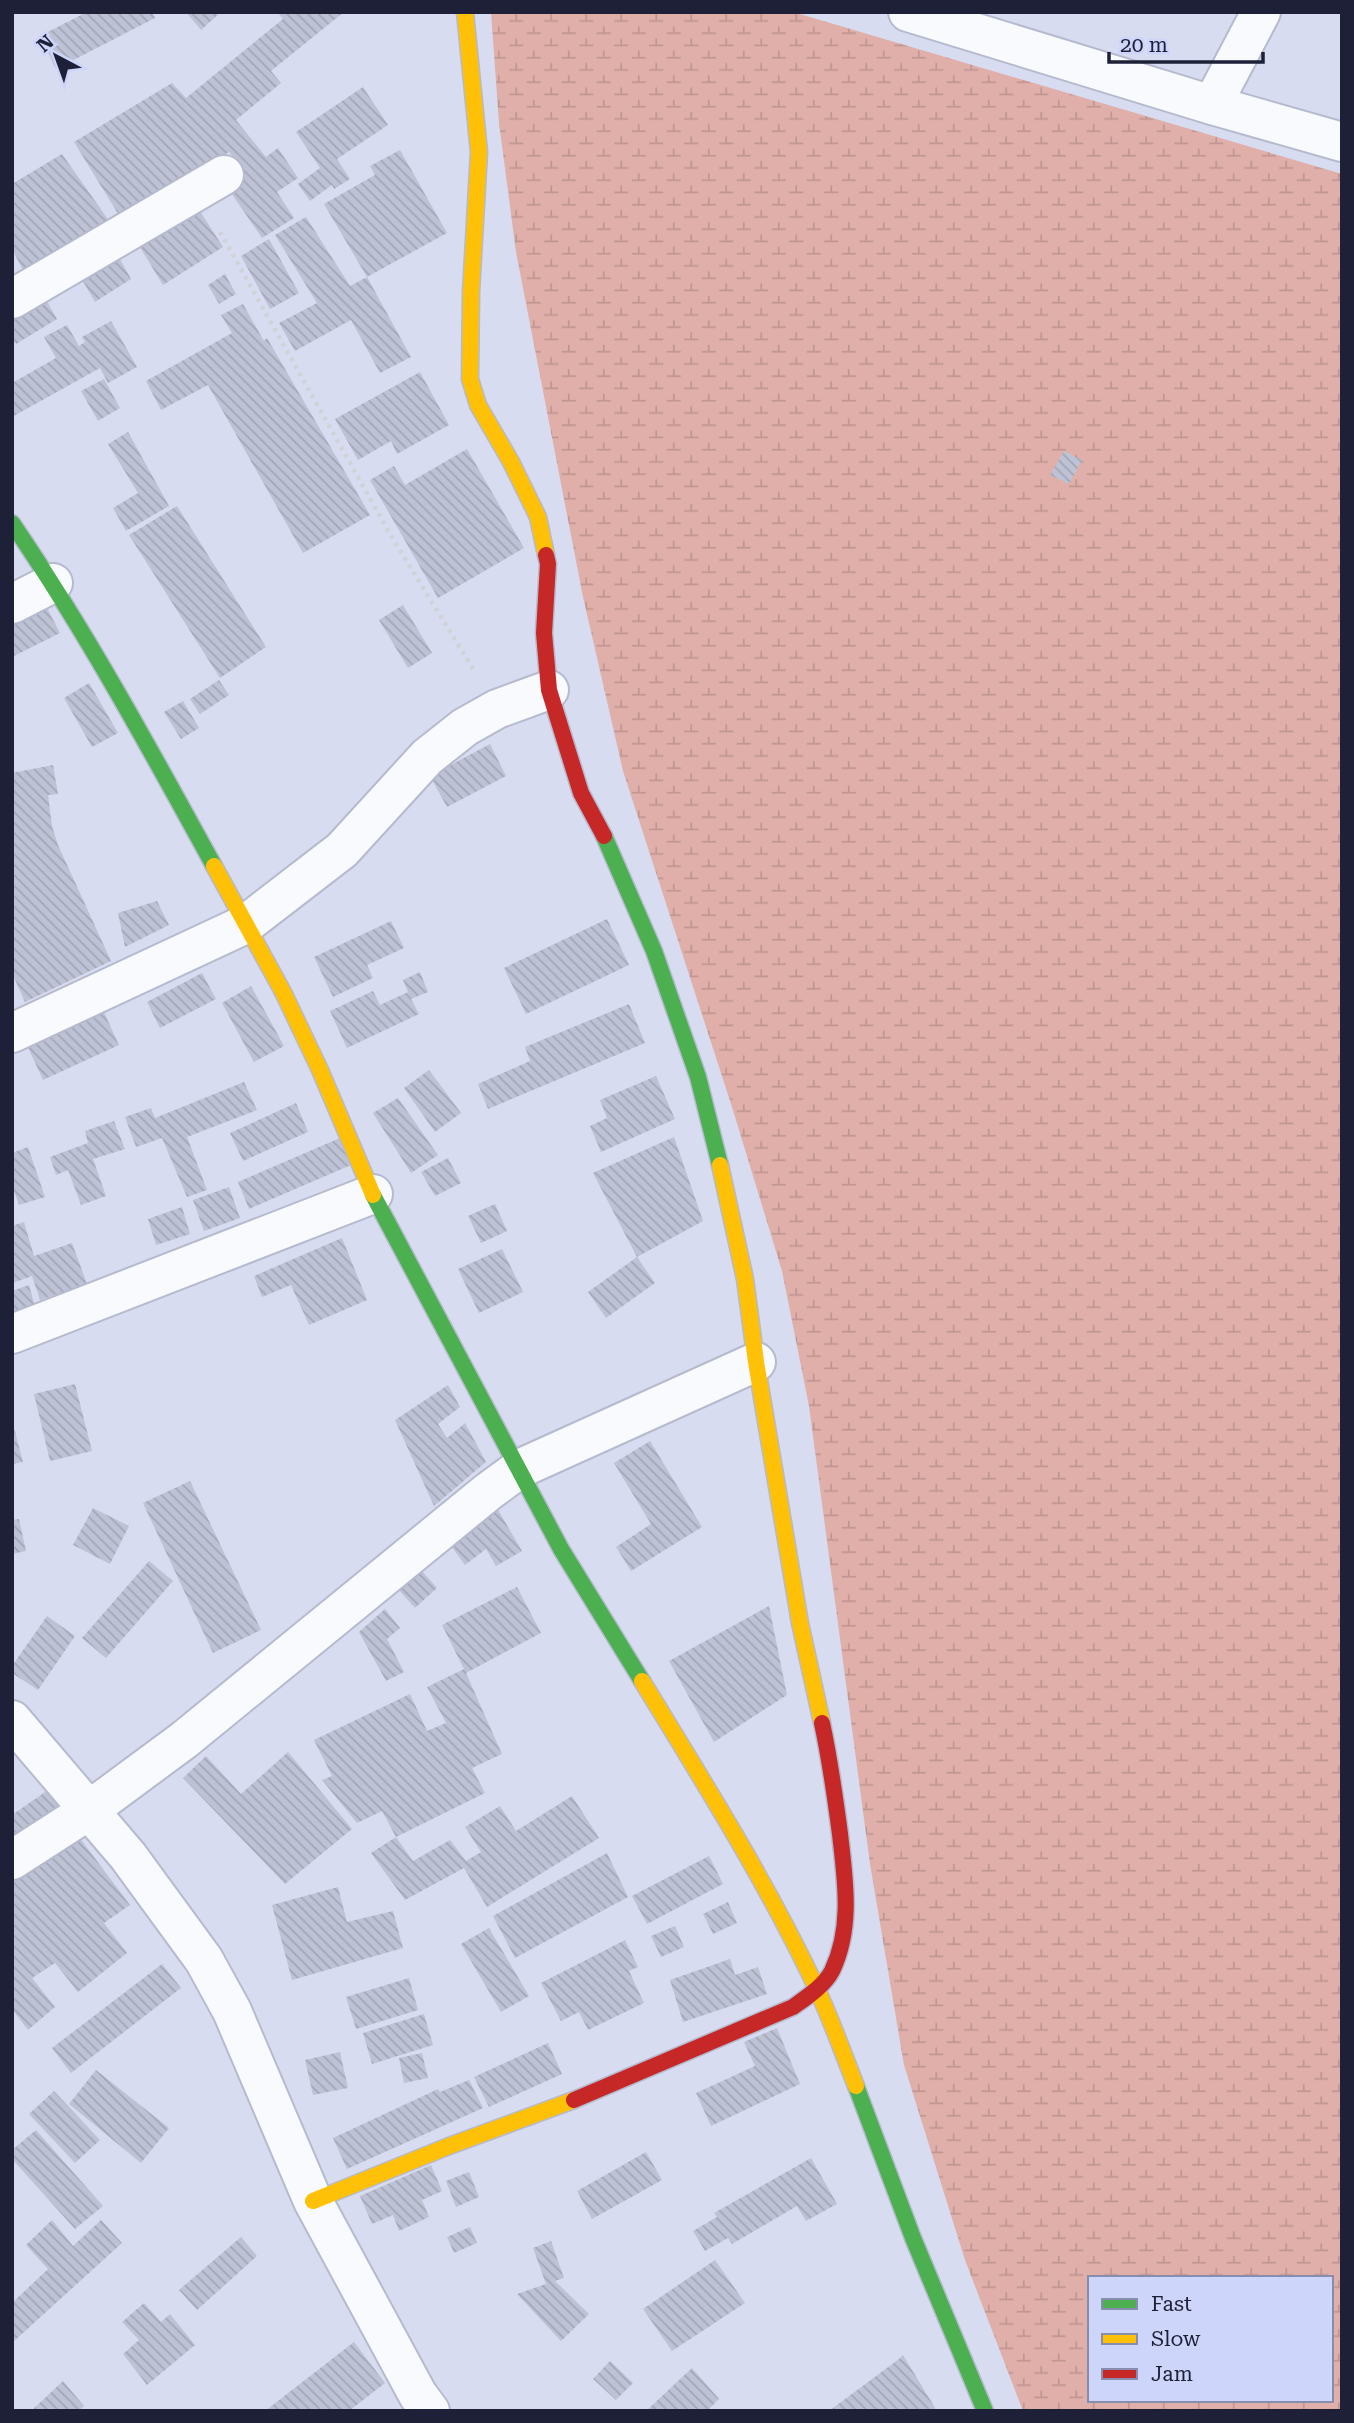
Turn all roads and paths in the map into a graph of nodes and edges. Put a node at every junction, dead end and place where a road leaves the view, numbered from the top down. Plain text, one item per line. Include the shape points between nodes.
1 (465, 12) edge
2 (908, 12) edge
3 (1261, 12) edge
4 (1212, 105) junction
5 (1342, 142) edge
6 (210, 184) joint
7 (12, 299) edge
8 (12, 523) edge
9 (52, 583) junction
10 (12, 604) edge
11 (549, 690) junction
12 (498, 709) junction
13 (246, 924) junction
14 (12, 1033) edge
15 (373, 1194) junction
16 (12, 1334) edge
17 (756, 1362) junction
18 (519, 1469) junction
19 (12, 1720) edge
20 (88, 1811) junction
21 (12, 1860) edge
22 (817, 1989) junction
23 (313, 2201) junction
24 (429, 2411) edge
25 (985, 2411) edge

1 - 11 street via 479,152 470,379 478,405 538,517 548,565 544,633
2 - 4 street
3 - 4 street
4 - 5 street
6 - 7 street
6 - 12 path via 243,270 390,534
8 - 9 street
9 - 10 street
9 - 13 street
11 - 12 street
11 - 17 street via 581,793 654,951 698,1077 731,1208
12 - 13 street via 465,727 427,757 342,850
13 - 14 street
13 - 15 street via 320,1070
15 - 16 street
15 - 18 street
17 - 18 street
17 - 22 street via 800,1623 832,1767 847,1900 842,1940 831,1972
18 - 20 street via 184,1740
18 - 22 street via 561,1549 731,1828
19 - 20 street
20 - 21 street
20 - 23 street via 128,1856 204,1960 232,2011
22 - 23 street via 767,2020
22 - 25 street
23 - 24 street

